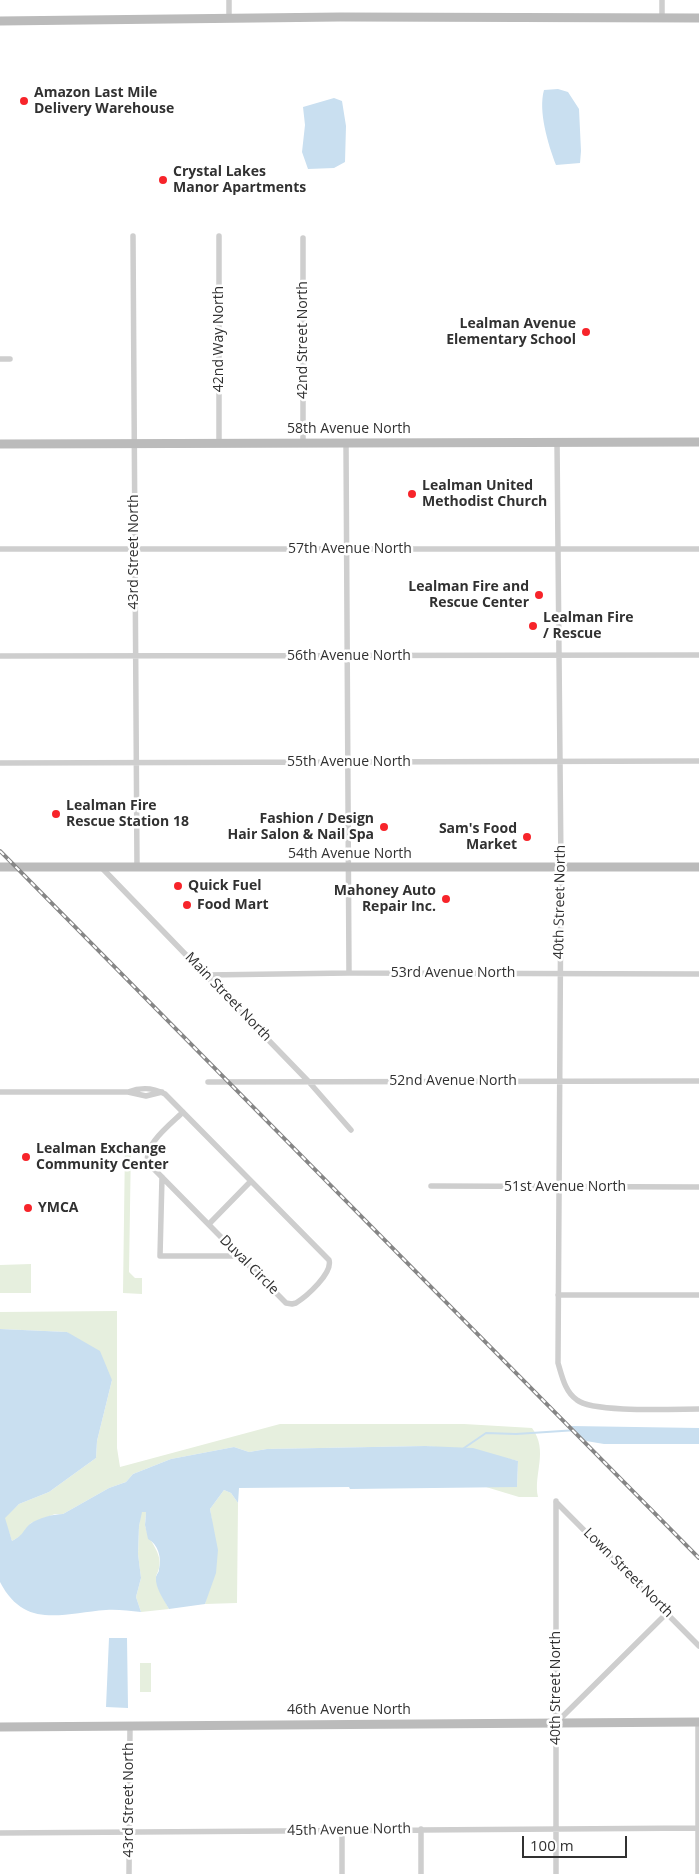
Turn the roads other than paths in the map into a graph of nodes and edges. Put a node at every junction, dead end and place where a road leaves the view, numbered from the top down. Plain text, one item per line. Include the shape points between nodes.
1 (229, 0) edge
2 (662, 0) edge
3 (229, 18) junction
4 (662, 18) junction
5 (699, 18) edge
6 (0, 21) edge
7 (133, 236) dead end
8 (219, 236) dead end
9 (303, 238) dead end
10 (0, 359) edge
11 (10, 359) dead end
12 (557, 442) junction
13 (699, 442) edge
14 (134, 443) junction
15 (219, 443) junction
16 (303, 443) junction
17 (346, 443) junction
18 (0, 444) edge
19 (135, 548) junction
20 (0, 549) edge
21 (346, 549) junction
22 (699, 549) edge
23 (559, 550) junction
24 (135, 655) junction
25 (699, 655) edge
26 (0, 656) edge
27 (346, 656) junction
28 (560, 656) junction
29 (561, 761) junction
30 (699, 761) edge
31 (135, 762) junction
32 (347, 762) junction
33 (0, 763) edge
34 (0, 867) edge
35 (101, 867) junction
36 (137, 867) junction
37 (699, 867) edge
38 (348, 868) junction
39 (561, 868) junction
40 (349, 973) junction
41 (559, 973) junction
42 (699, 974) edge
43 (207, 975) junction
44 (559, 1081) junction
45 (699, 1081) edge
46 (208, 1082) dead end
47 (309, 1082) junction
48 (0, 1092) edge
49 (183, 1112) junction
50 (351, 1130) dead end
51 (162, 1177) junction
52 (251, 1181) junction
53 (431, 1186) dead end
54 (558, 1187) junction
55 (699, 1187) edge
56 (209, 1224) junction
57 (240, 1256) junction
58 (558, 1295) junction
59 (699, 1295) edge
60 (699, 1409) edge
61 (556, 1502) joint
62 (667, 1613) junction
63 (699, 1646) edge
64 (556, 1722) junction
65 (698, 1722) edge
66 (0, 1726) edge
67 (130, 1726) junction
68 (556, 1828) junction
69 (698, 1828) edge
70 (421, 1829) junction
71 (129, 1830) junction
72 (342, 1830) junction
73 (0, 1833) edge
74 (129, 1874) edge
75 (342, 1874) edge
76 (420, 1874) edge
77 (556, 1874) edge
78 (698, 1874) edge

1 - 3 street
2 - 4 street
3 - 4 street
3 - 6 street
4 - 5 street
7 - 14 street, 43rd Street North
8 - 15 street, 42nd Way North
9 - 16 street, 42nd Street North
10 - 11 street
12 - 13 street, 58th Avenue North
12 - 17 street, 58th Avenue North
12 - 23 street, 40th Street North
14 - 15 street, 58th Avenue North
14 - 18 street, 58th Avenue North
14 - 19 street, 43rd Street North
15 - 16 street, 58th Avenue North
16 - 17 street, 58th Avenue North
17 - 21 street
19 - 20 street, 57th Avenue North
19 - 21 street, 57th Avenue North
19 - 24 street, 43rd Street North
21 - 23 street, 57th Avenue North
21 - 27 street
22 - 23 street, 57th Avenue North
23 - 28 street, 40th Street North
24 - 26 street, 56th Avenue North
24 - 27 street, 56th Avenue North
24 - 31 street, 43rd Street North
25 - 28 street, 56th Avenue North
27 - 28 street, 56th Avenue North
27 - 32 street
28 - 29 street, 40th Street North
29 - 30 street, 55th Avenue North
29 - 32 street, 55th Avenue North
29 - 39 street, 40th Street North
31 - 32 street, 55th Avenue North
31 - 33 street, 55th Avenue North
31 - 36 street, 43rd Street North
32 - 38 street
34 - 35 street, 54th Avenue North
35 - 36 street, 54th Avenue North
35 - 43 street, Main Street North
36 - 38 street, 54th Avenue North
37 - 39 street, 54th Avenue North
38 - 39 street, 54th Avenue North
38 - 40 street
39 - 41 street, 40th Street North
40 - 41 street, 53rd Avenue North
40 - 43 street, 53rd Avenue North
41 - 42 street, 53rd Avenue North
41 - 44 street, 40th Street North
43 - 47 street, Main Street North
44 - 45 street, 52nd Avenue North
44 - 47 street, 52nd Avenue North
44 - 54 street, 40th Street North
46 - 47 street, 52nd Avenue North
47 - 50 street, Main Street North
48 - 49 street, Duval Circle via 128,1092 152,1088 163,1093
49 - 51 street, Duval Circle via 149,1149 147,1160
49 - 52 street, Duval Circle
51 - 56 street, Duval Circle
51 - 57 street via 160,1256
52 - 56 street
52 - 57 street, Duval Circle via 328,1258 330,1265 328,1273 302,1299 292,1304 286,1303
53 - 54 street, 51st Avenue North
54 - 55 street, 51st Avenue North
54 - 58 street, 40th Street North
56 - 57 street, Duval Circle
58 - 59 street
58 - 60 street, 40th Street North via 558,1363 565,1386 577,1401 601,1408
61 - 62 street, Lown Street North
61 - 64 street, 40th Street North
62 - 63 street, Lown Street North
62 - 64 street
64 - 65 street, 46th Avenue North
64 - 67 street, 46th Avenue North
64 - 68 street, 40th Street North
65 - 69 street
66 - 67 street, 46th Avenue North
67 - 71 street, 43rd Street North
68 - 69 street, 45th Avenue North
68 - 70 street, 45th Avenue North
68 - 77 street, 40th Street North
69 - 78 street
70 - 72 street, 45th Avenue North
70 - 76 street
71 - 72 street, 45th Avenue North
71 - 73 street, 45th Avenue North
71 - 74 street, 43rd Street North
72 - 75 street

